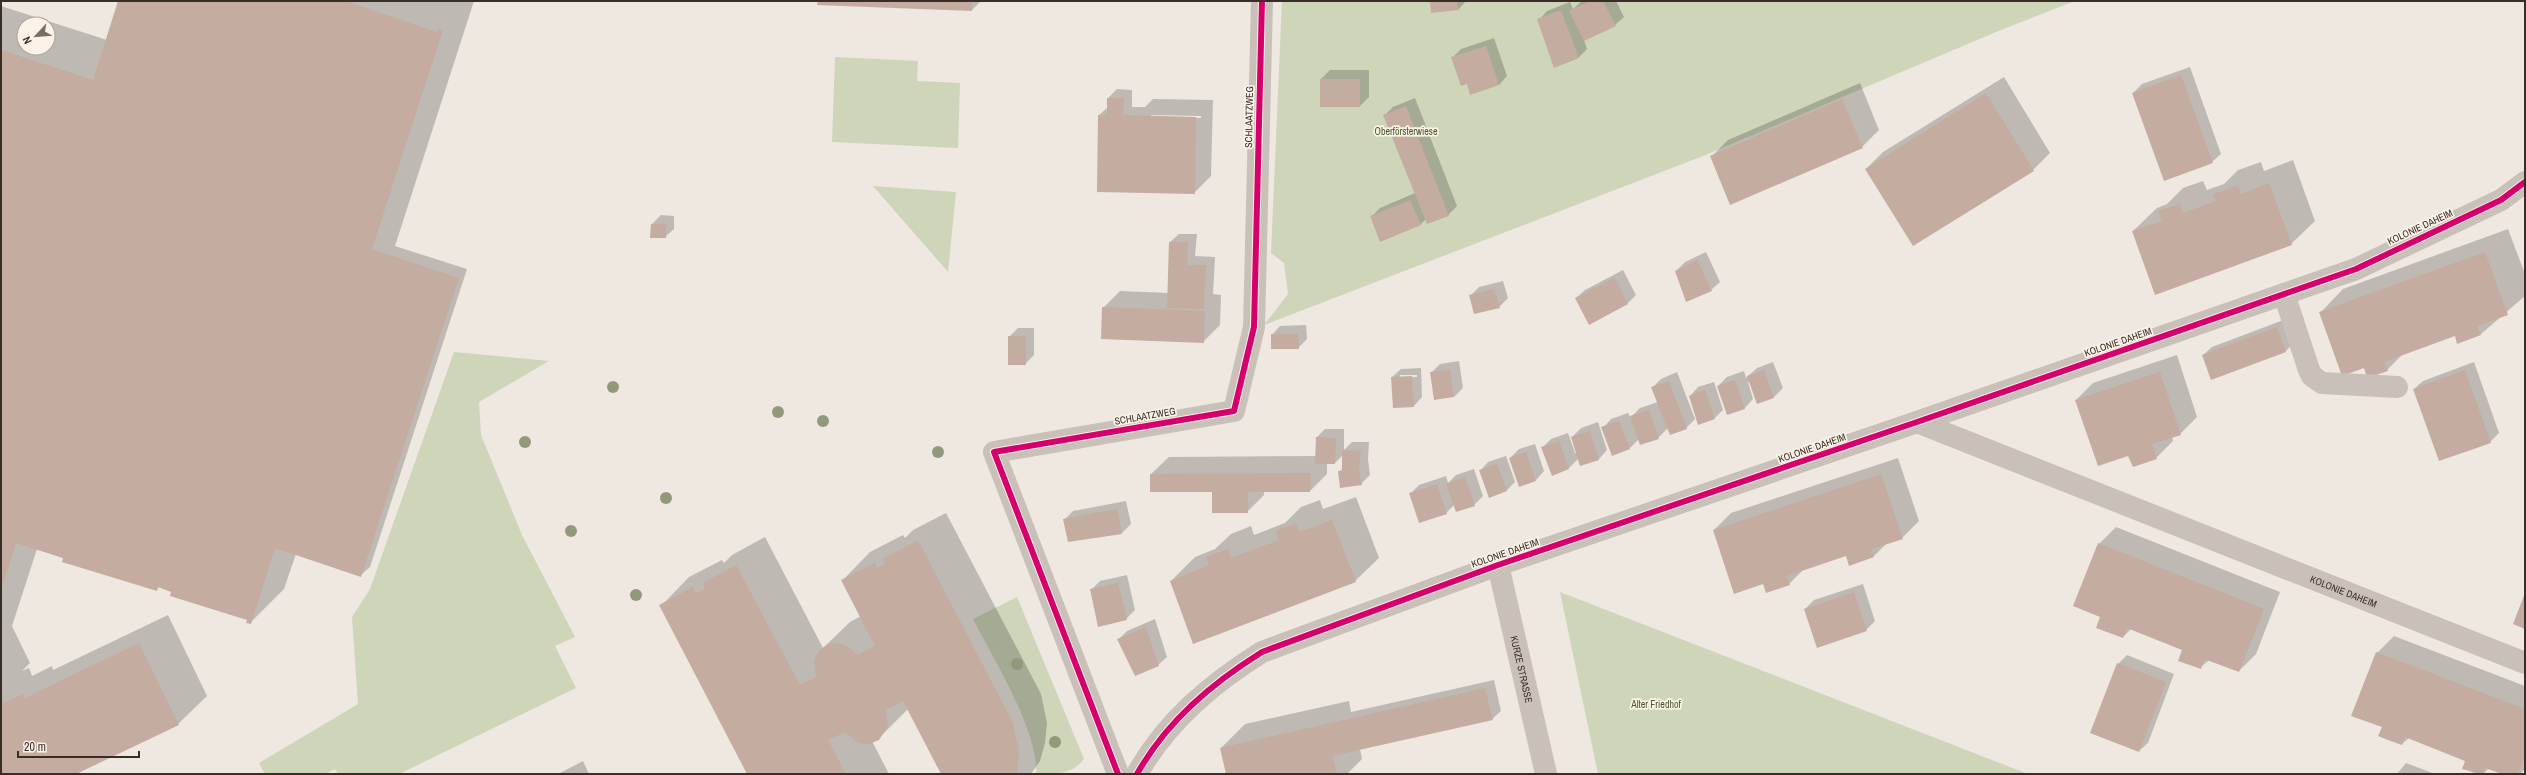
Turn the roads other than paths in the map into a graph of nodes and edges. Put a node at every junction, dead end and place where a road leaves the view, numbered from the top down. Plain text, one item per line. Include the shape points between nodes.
1 (1262, 1) edge
2 (2525, 182) edge
3 (2284, 294) junction
4 (2397, 387) dead end
5 (1918, 422) junction
6 (1498, 566) junction
7 (2525, 663) edge
8 (1118, 774) edge
9 (1137, 774) edge
10 (1546, 774) edge

1 - 8 street, SCHLAATZWEG via 1254,327 1234,411 994,452
2 - 3 street, KOLONIE DAHEIM via 2501,200 2356,269
3 - 4 street via 2312,376 2316,380 2322,383
3 - 5 street, KOLONIE DAHEIM
5 - 6 street, KOLONIE DAHEIM
5 - 7 street, KOLONIE DAHEIM
6 - 9 street, KOLONIE DAHEIM via 1262,652 1227,674 1195,700 1173,723
6 - 10 street, KURZE STRASSE

